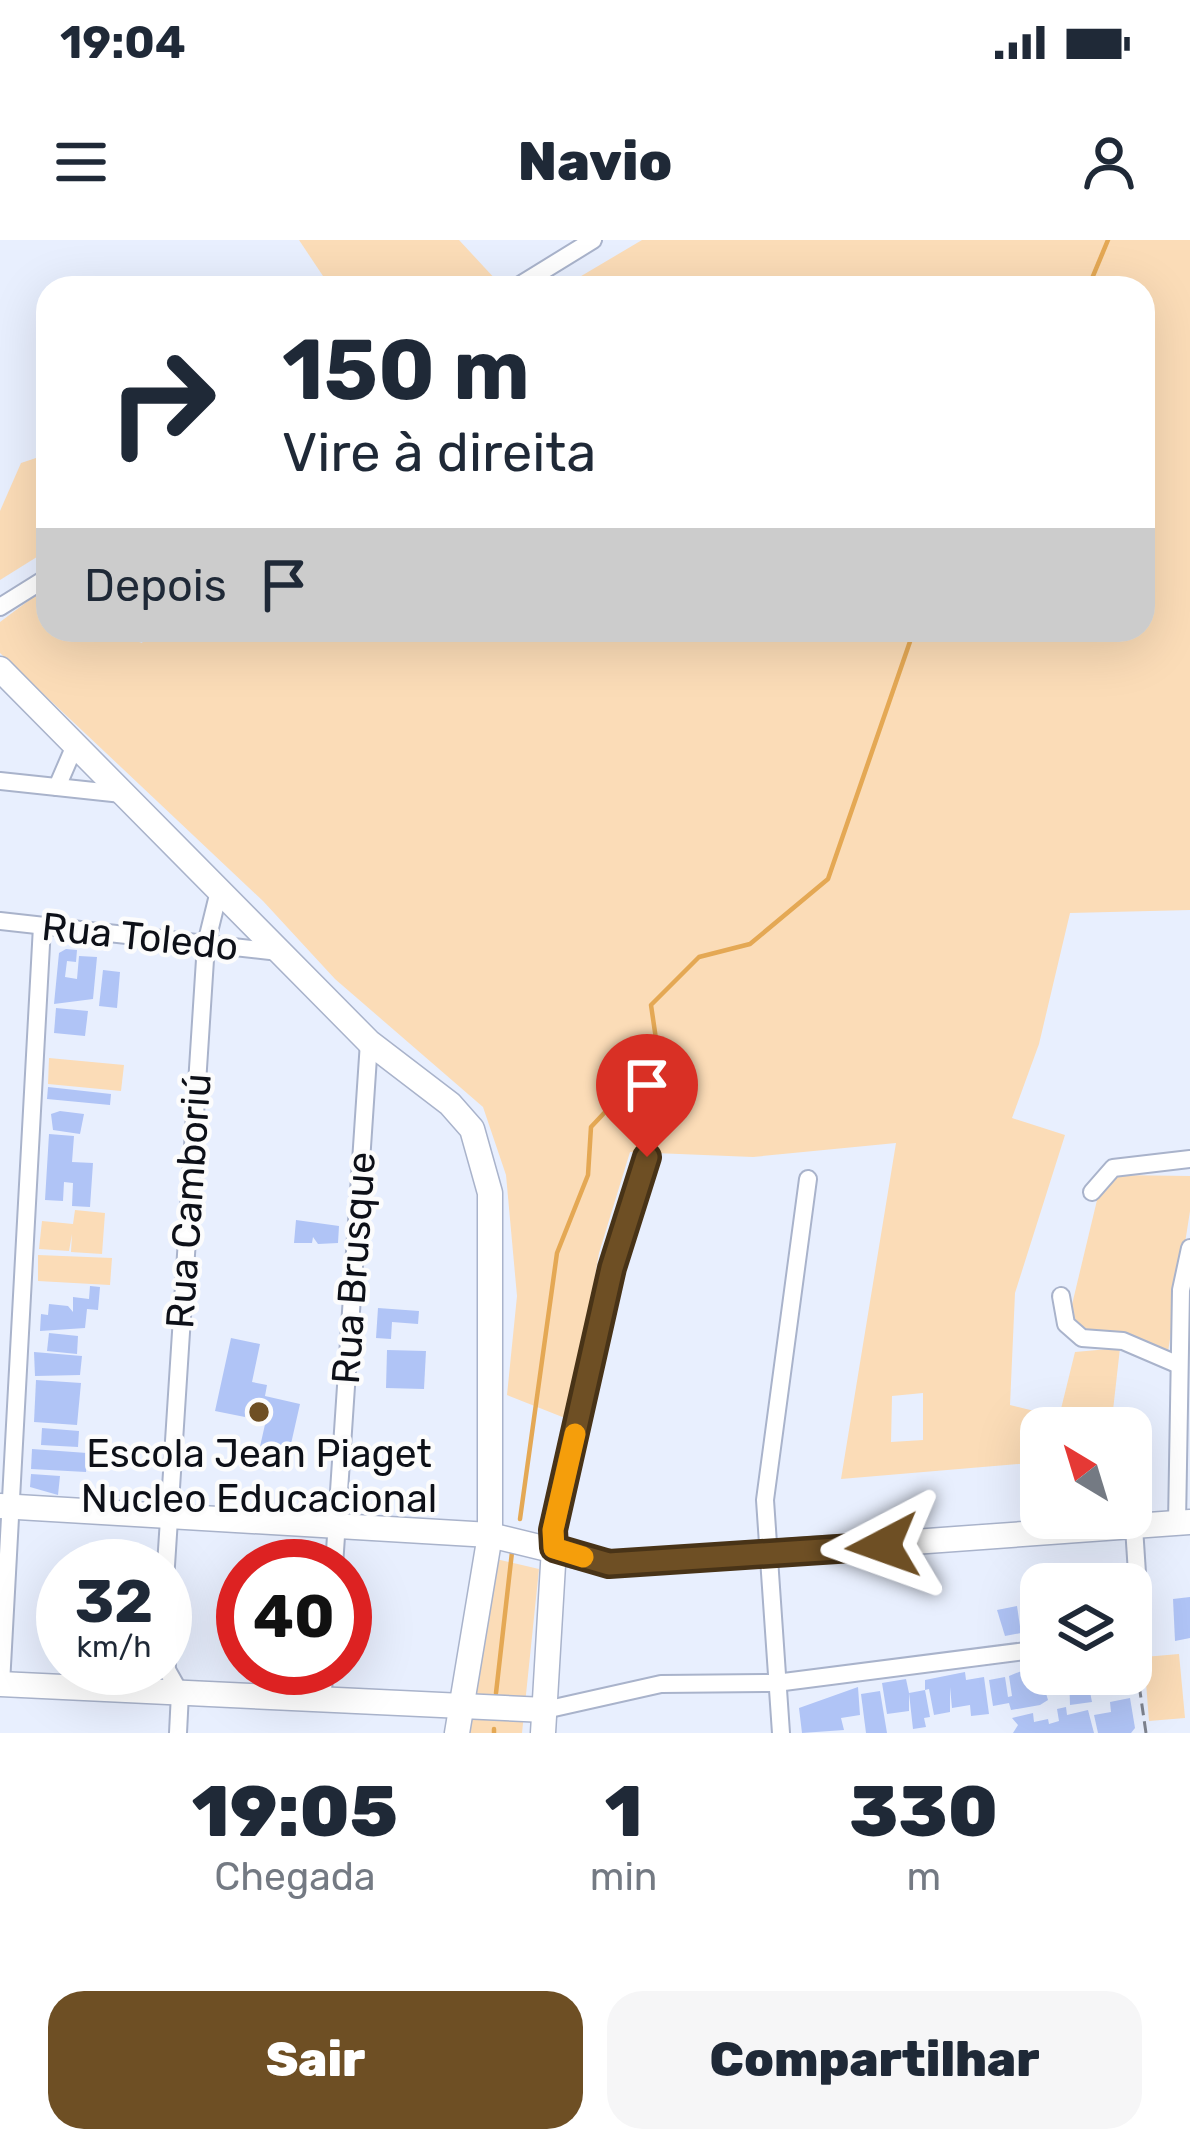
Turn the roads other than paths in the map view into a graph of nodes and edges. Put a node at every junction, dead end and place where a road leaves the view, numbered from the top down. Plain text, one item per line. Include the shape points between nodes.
1 (593, 240) edge
2 (534, 276) edge
3 (36, 584) edge
4 (0, 607) edge
5 (0, 669) edge
6 (76, 743) junction
7 (0, 781) edge
8 (57, 787) junction
9 (123, 794) junction
10 (220, 886) junction
11 (0, 921) edge
12 (42, 926) junction
13 (206, 944) junction
14 (281, 952) junction
15 (369, 1042) junction
16 (647, 1157) dead end
17 (1190, 1159) edge
18 (808, 1179) dead end
19 (1092, 1192) dead end
20 (1190, 1247) edge
21 (1061, 1296) dead end
22 (1066, 1324) junction
23 (1063, 1344) dead end
24 (1179, 1365) junction
25 (5, 1507) edge
26 (168, 1516) junction
27 (1183, 1522) edge
28 (1152, 1525) edge
29 (337, 1526) junction
30 (490, 1535) junction
31 (1020, 1535) edge
32 (167, 1539) edge
33 (336, 1539) edge
34 (554, 1548) junction
35 (768, 1554) junction
36 (1020, 1651) edge
37 (776, 1683) junction
38 (0, 1684) edge
39 (36, 1686) edge
40 (192, 1694) edge
41 (179, 1695) edge
42 (322, 1695) edge
43 (322, 1700) junction
44 (460, 1721) edge
45 (544, 1722) edge
46 (178, 1733) edge
47 (781, 1733) edge

1 - 2 street
3 - 4 street
5 - 6 street
6 - 8 street
6 - 9 street
7 - 8 street
8 - 9 street
9 - 10 street
10 - 13 street, Rua Camboriú
10 - 14 street
11 - 12 street, Rua Toledo
12 - 13 street, Rua Toledo
12 - 25 street
13 - 14 street, Rua Toledo
13 - 26 street, Rua Camboriú
14 - 15 street
15 - 29 street, Rua Brusque
15 - 30 street via 450,1104 482,1153 490,1193
16 - 34 street via 612,1268
17 - 19 street via 1113,1168
18 - 35 street via 768,1455
20 - 24 street
21 - 22 street
22 - 23 street
22 - 24 street via 1082,1338 1123,1341
24 - 27 street
25 - 26 street
25 - 38 street
26 - 29 street
26 - 32 street, Rua Camboriú
27 - 28 street
29 - 30 street
29 - 33 street, Rua Brusque
30 - 34 street
30 - 44 street
31 - 35 street
34 - 35 street via 609,1564
34 - 45 street
35 - 37 street
36 - 37 street
37 - 45 street via 661,1684
37 - 47 street
38 - 39 street
40 - 43 street
41 - 46 street, Rua Camboriú
42 - 43 street
43 - 44 street
44 - 45 street

